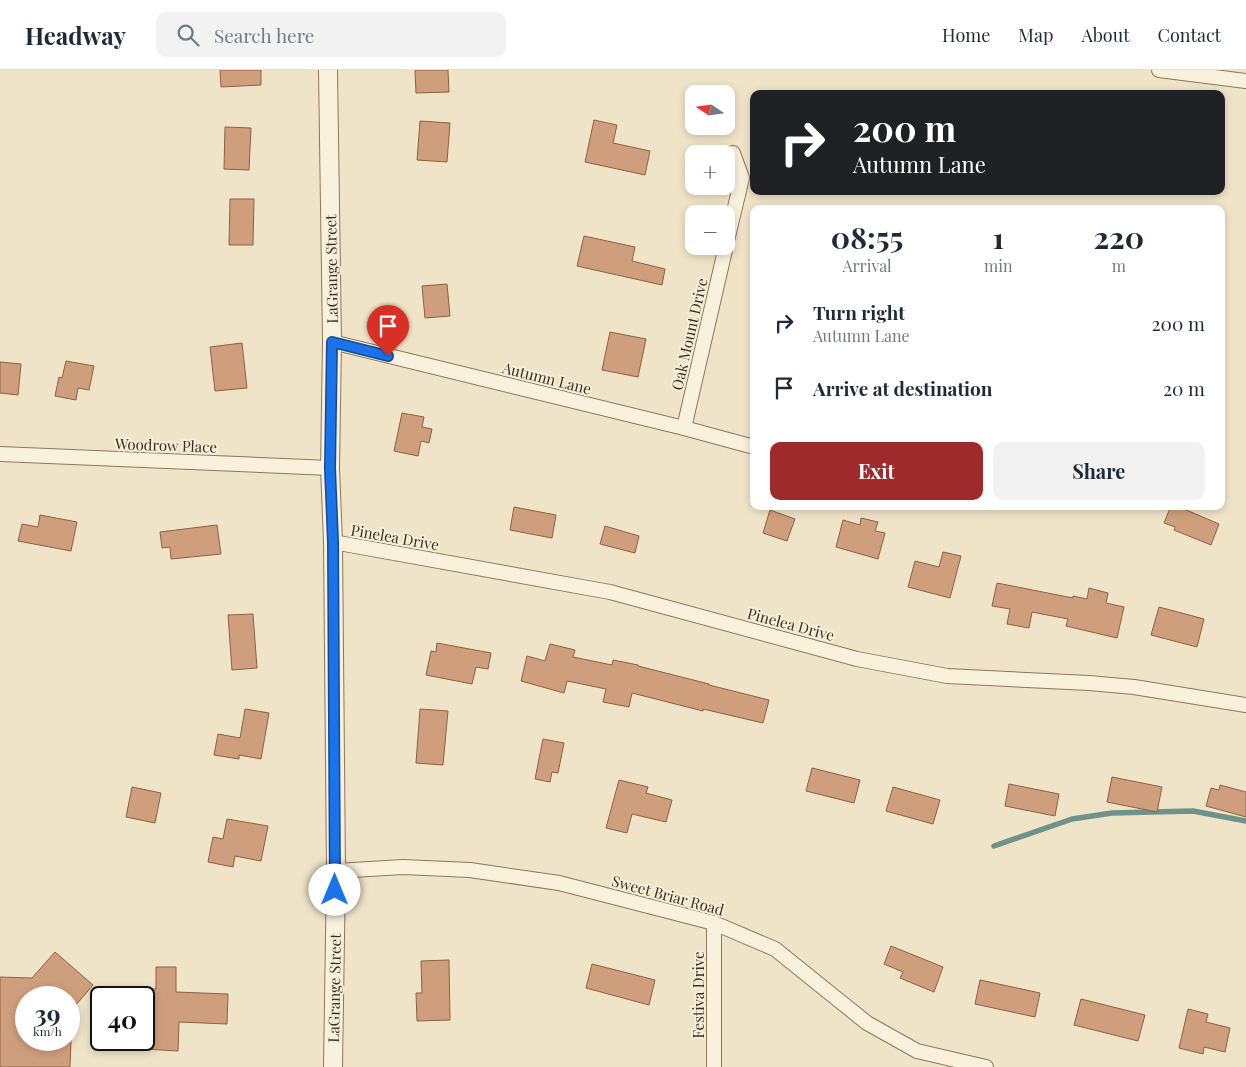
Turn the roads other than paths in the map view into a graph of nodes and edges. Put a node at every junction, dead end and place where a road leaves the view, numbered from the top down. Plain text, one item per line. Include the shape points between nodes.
1 (328, 70) edge
2 (1159, 70) edge
3 (1246, 81) edge
4 (735, 159) edge
5 (735, 208) edge
6 (724, 255) edge
7 (332, 342) junction
8 (684, 428) junction
9 (750, 446) edge
10 (0, 454) edge
11 (330, 468) junction
12 (333, 542) junction
13 (1246, 705) edge
14 (336, 871) junction
15 (714, 923) junction
16 (333, 1067) edge
17 (714, 1067) edge
18 (986, 1067) edge

1 - 7 street, LaGrange Street
2 - 3 street
4 - 5 street, Oak Mount Drive via 742,178
6 - 8 street, Oak Mount Drive
7 - 8 street, Autumn Lane
7 - 11 street, LaGrange Street
8 - 9 street, Autumn Lane
10 - 11 street, Woodrow Place
11 - 12 street, LaGrange Street
12 - 13 street, Pinelea Drive via 610,592 857,659 947,676 1134,687
12 - 14 street, LaGrange Street
14 - 15 street, Sweet Briar Road via 470,870 559,883
14 - 16 street, LaGrange Street
15 - 17 street, Festiva Drive
15 - 18 street, Sweet Briar Road via 775,949 867,1023 917,1051

